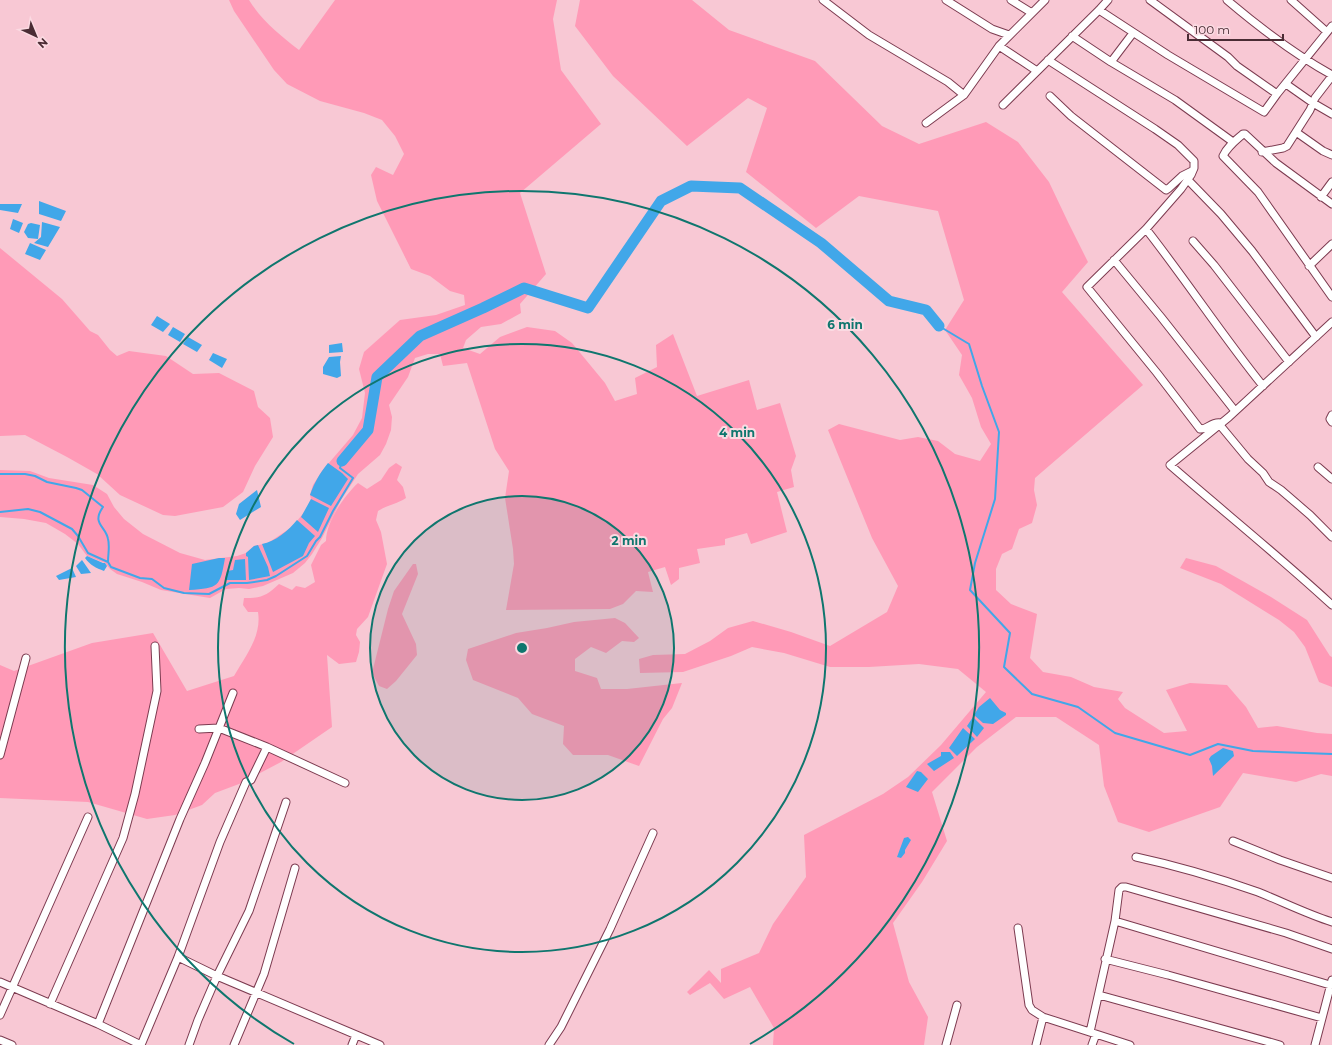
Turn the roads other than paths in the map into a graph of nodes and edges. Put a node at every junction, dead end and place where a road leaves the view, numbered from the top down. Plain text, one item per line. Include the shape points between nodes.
1 (823, 0) edge
2 (946, 0) edge
3 (1011, 0) edge
4 (1045, 0) edge
5 (1108, 0) edge
6 (1150, 0) edge
7 (1227, 0) edge
8 (1291, 0) edge
9 (1099, 10) junction
10 (1032, 13) junction
11 (1330, 29) edge
12 (1133, 33) junction
13 (1009, 36) junction
14 (1072, 36) junction
15 (999, 46) junction
16 (1048, 60) junction
17 (1306, 60) junction
18 (1111, 62) junction
19 (1037, 71) junction
20 (1332, 75) edge
21 (1286, 84) junction
22 (1277, 94) junction
23 (964, 95) junction
24 (1050, 96) dead end
25 (1313, 103) junction
26 (1003, 105) dead end
27 (1332, 114) edge
28 (926, 123) dead end
29 (1296, 132) junction
30 (1234, 142) junction
31 (1262, 152) junction
32 (1332, 155) edge
33 (1192, 171) junction
34 (1188, 180) junction
35 (1332, 182) edge
36 (1321, 197) junction
37 (1332, 204) edge
38 (1146, 229) junction
39 (1193, 241) dead end
40 (1332, 244) edge
41 (1114, 260) junction
42 (1310, 266) junction
43 (1332, 297) edge
44 (1332, 322) edge
45 (1316, 337) junction
46 (1289, 362) junction
47 (1263, 386) junction
48 (1235, 411) junction
49 (1332, 415) edge
50 (1332, 422) edge
51 (1220, 424) junction
52 (1318, 467) dead end
53 (1332, 479) edge
54 (1332, 537) edge
55 (1332, 605) edge
56 (155, 646) dead end
57 (26, 658) dead end
58 (233, 693) dead end
59 (219, 728) junction
60 (200, 729) dead end
61 (267, 747) junction
62 (0, 755) edge
63 (345, 783) dead end
64 (286, 802) dead end
65 (88, 817) dead end
66 (653, 833) dead end
67 (1233, 841) dead end
68 (1136, 857) dead end
69 (295, 868) dead end
70 (1332, 878) edge
71 (1115, 921) junction
72 (1332, 922) edge
73 (1018, 928) dead end
74 (1332, 950) edge
75 (178, 956) junction
76 (1105, 959) junction
77 (217, 976) junction
78 (0, 982) edge
79 (1331, 982) edge
80 (12, 988) junction
81 (256, 992) junction
82 (1099, 994) junction
83 (50, 1004) junction
84 (957, 1005) dead end
85 (0, 1015) edge
86 (1043, 1017) junction
87 (1322, 1018) junction
88 (98, 1024) junction
89 (1093, 1033) junction
90 (356, 1035) junction
91 (0, 1040) edge
92 (12, 1045) edge
93 (141, 1045) edge
94 (189, 1045) edge
95 (234, 1045) edge
96 (352, 1045) edge
97 (380, 1045) edge
98 (549, 1045) edge
99 (946, 1045) edge
100 (1036, 1045) edge
101 (1092, 1045) edge
102 (1130, 1045) edge
103 (1280, 1045) edge
104 (1316, 1045) edge

1 - 23 street via 869,35 948,82
2 - 13 street via 992,29
3 - 10 street
4 - 10 street
5 - 9 street
6 - 22 street
7 - 17 street
8 - 11 street
9 - 12 street
9 - 14 street
10 - 13 street
11 - 17 street
12 - 18 street
12 - 22 street via 1262,112 1267,110
13 - 15 street
14 - 16 street
14 - 18 street
15 - 19 street
15 - 23 street
16 - 19 street
16 - 33 street via 1178,145 1194,159
17 - 20 street
17 - 21 street
18 - 30 street via 1175,100
19 - 26 street
20 - 25 street
21 - 22 street
21 - 25 street
23 - 28 street
24 - 33 street via 1071,116 1166,190
25 - 27 street
25 - 29 street
29 - 31 street via 1285,147
29 - 32 street
30 - 31 street via 1245,134
30 - 42 street via 1223,156 1258,192
31 - 36 street
33 - 34 street
34 - 38 street
34 - 45 street via 1252,251
35 - 36 street
36 - 37 street
38 - 41 street
38 - 47 street
39 - 46 street
40 - 42 street
41 - 48 street
41 - 51 street via 1087,288 1200,428 1214,423
42 - 43 street
44 - 45 street
45 - 46 street
46 - 47 street
47 - 48 street
48 - 51 street
49 - 50 street
51 - 54 street via 1269,482
51 - 55 street via 1170,465 1297,572
52 - 53 street
56 - 83 street via 157,691 136,794 124,838
57 - 62 street
58 - 59 street
59 - 60 street
59 - 61 street
59 - 88 street
61 - 63 street
61 - 75 street via 251,780 246,782 223,836
64 - 77 street via 249,911
65 - 80 street
66 - 98 street via 610,929 561,1027
67 - 70 street
68 - 72 street via 1209,875
69 - 81 street via 264,974
71 - 74 street via 1119,890 1126,887 1286,933
71 - 76 street
71 - 79 street
73 - 86 street via 1029,1005
75 - 77 street
75 - 93 street
76 - 82 street
76 - 87 street
77 - 81 street
77 - 94 street
78 - 80 street
79 - 87 street
80 - 83 street
80 - 85 street
81 - 90 street
81 - 95 street
82 - 89 street
82 - 103 street
83 - 88 street
84 - 99 street
86 - 89 street
86 - 100 street
87 - 104 street
88 - 93 street
89 - 101 street
89 - 102 street
90 - 96 street
90 - 97 street
91 - 92 street

